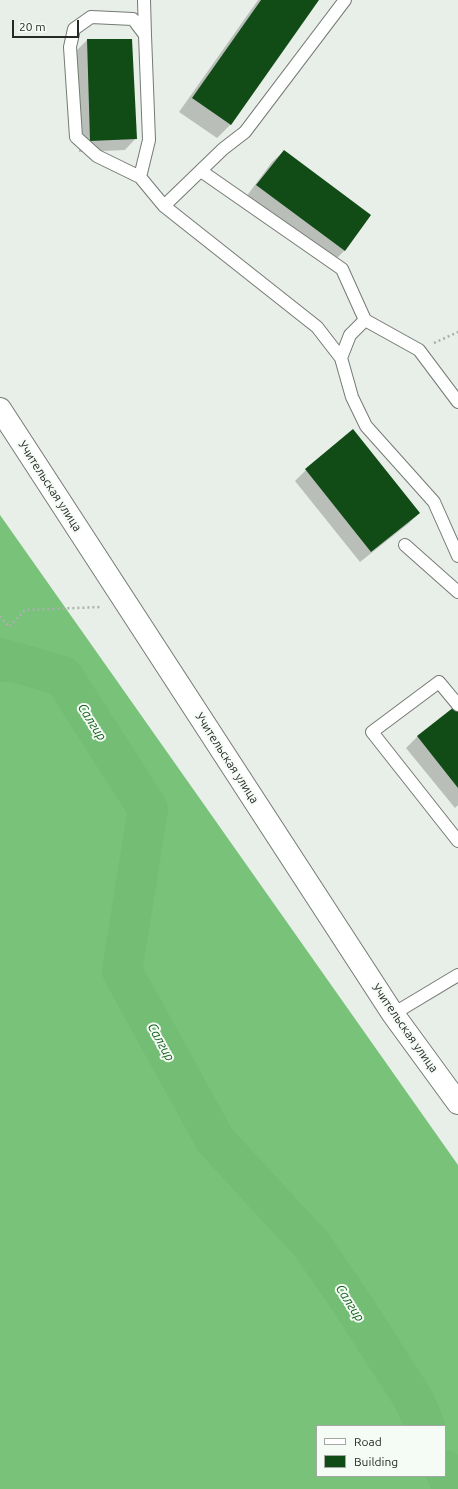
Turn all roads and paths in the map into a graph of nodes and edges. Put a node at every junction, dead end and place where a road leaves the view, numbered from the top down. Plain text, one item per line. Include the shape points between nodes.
1 (144, 0) edge
2 (345, 0) edge
3 (145, 35) junction
4 (201, 171) junction
5 (140, 177) junction
6 (164, 206) junction
7 (365, 320) junction
8 (458, 332) edge
9 (419, 350) junction
10 (341, 358) junction
11 (458, 402) edge
12 (0, 409) edge
13 (405, 545) dead end
14 (458, 556) edge
15 (458, 592) edge
16 (128, 606) junction
17 (0, 616) edge
18 (458, 705) edge
19 (458, 841) edge
20 (458, 975) edge
21 (393, 1014) junction
22 (458, 1103) edge

1 - 3 lane
2 - 4 lane via 245,132
3 - 5 lane via 149,140
3 - 5 lane via 133,19 91,17 74,29 70,47 76,137 97,156
4 - 6 lane
4 - 7 lane via 342,269
5 - 6 lane
6 - 10 lane via 318,327
7 - 9 lane
7 - 10 lane via 350,334
8 - 9 path
9 - 11 lane
10 - 14 lane via 352,397 366,426 434,502
12 - 16 street, Учительская улица
13 - 15 lane
16 - 17 path via 25,610 9,627
16 - 21 street, Учительская улица
18 - 19 lane via 439,682 372,732
20 - 21 lane
21 - 22 street, Учительская улица

